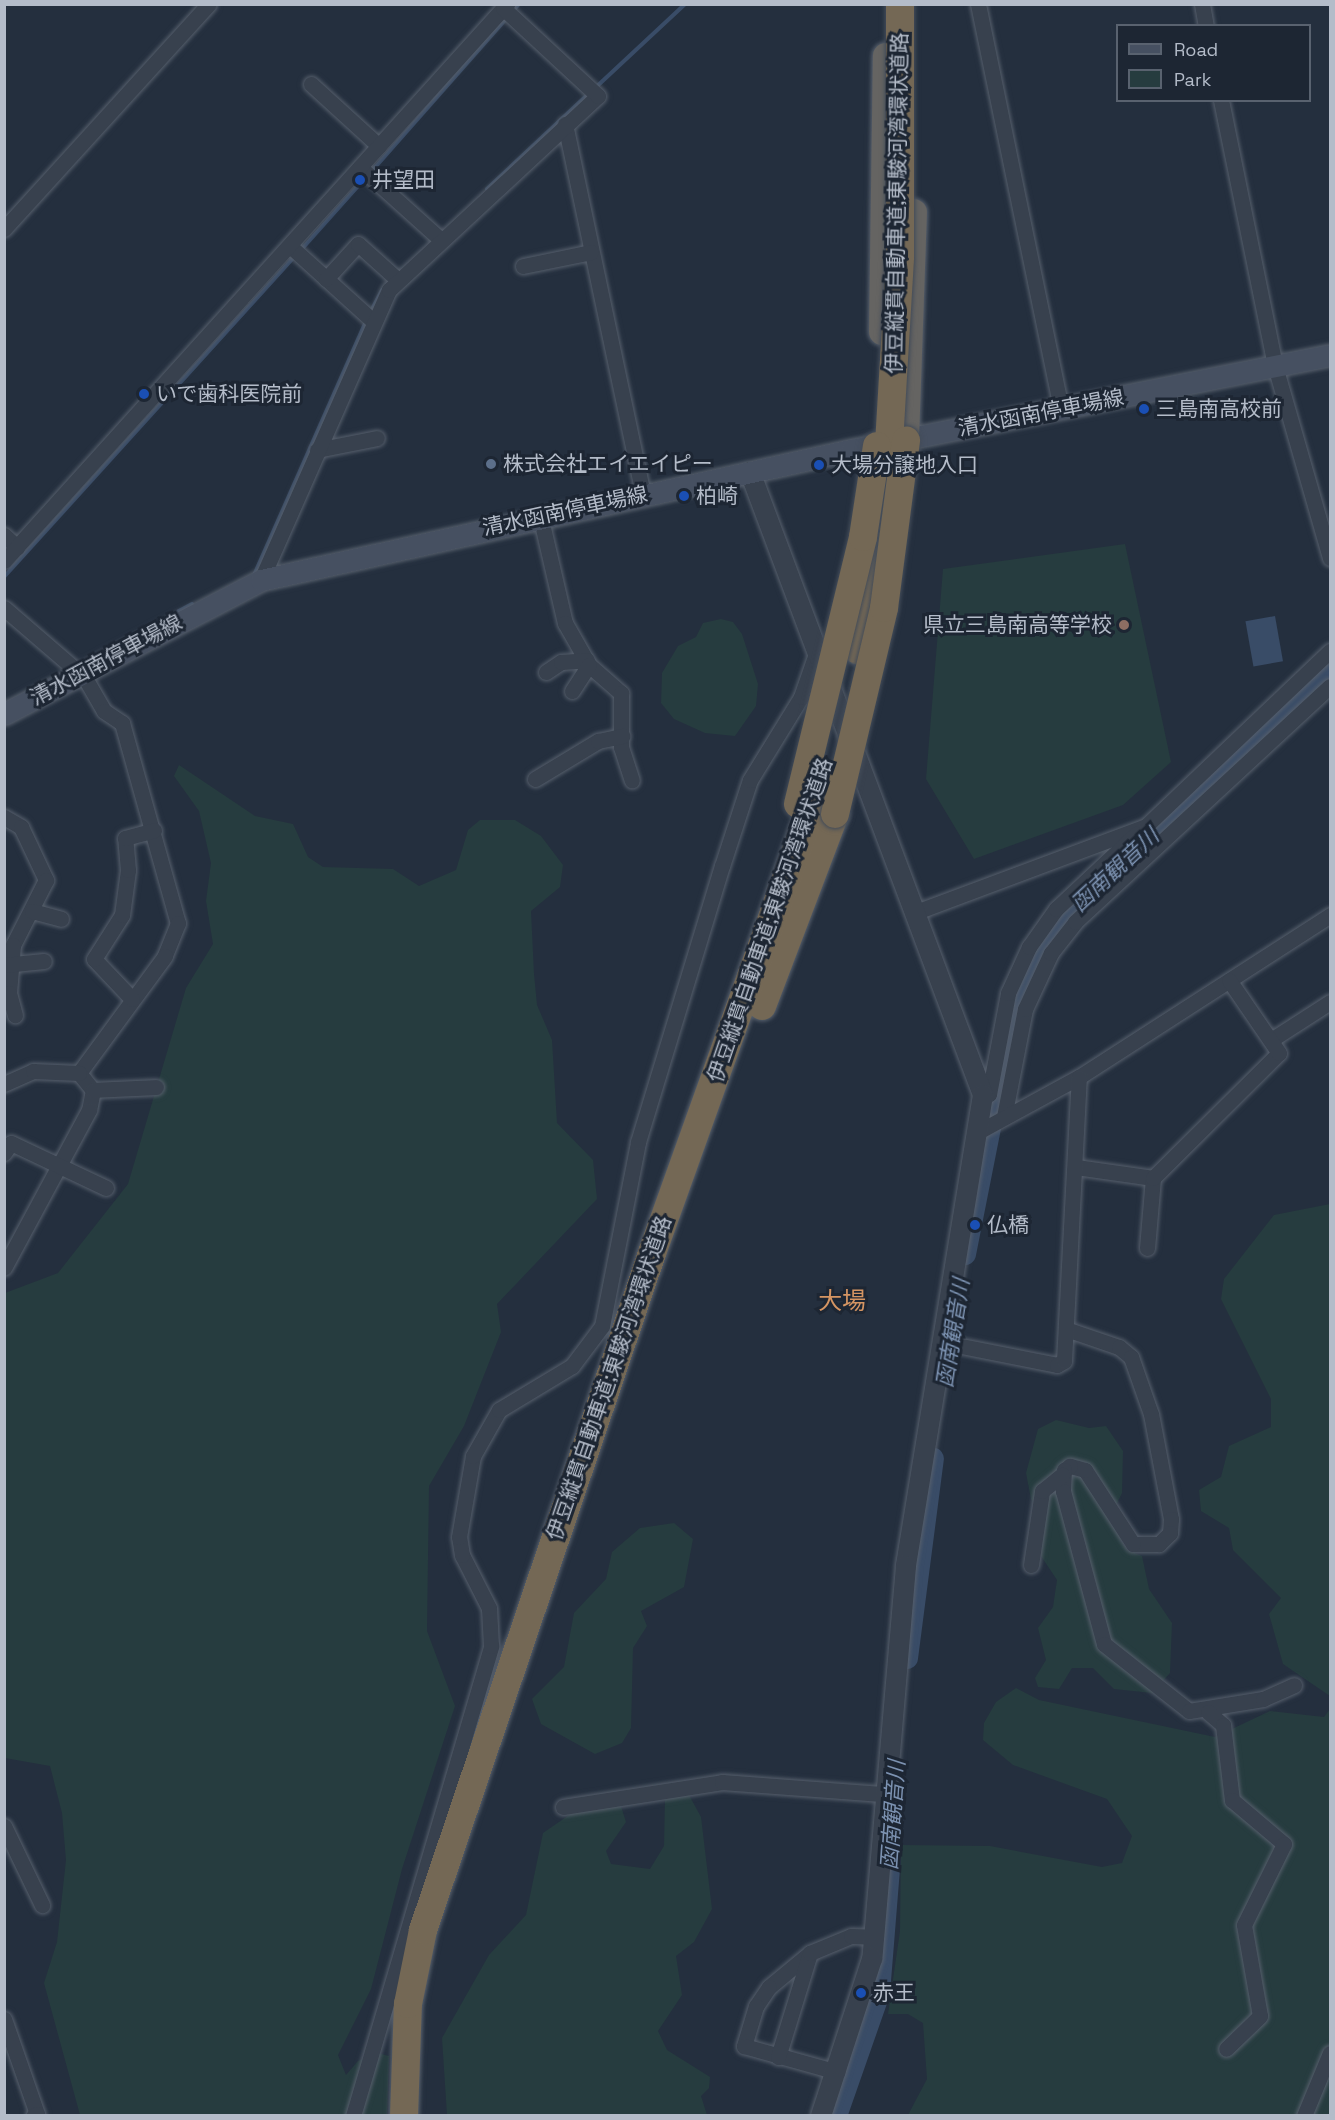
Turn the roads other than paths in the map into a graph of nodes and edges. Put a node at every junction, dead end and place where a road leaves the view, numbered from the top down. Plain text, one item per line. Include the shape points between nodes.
1 (208, 4) edge
2 (886, 4) edge
3 (900, 4) edge
4 (913, 4) edge
5 (978, 4) edge
6 (1202, 4) edge
7 (505, 6) edge
8 (1206, 24) edge
9 (311, 84) dead end
10 (1221, 102) edge
11 (565, 124) junction
12 (380, 146) junction
13 (360, 167) junction
14 (4, 229) edge
15 (437, 236) junction
16 (296, 251) junction
17 (591, 252) junction
18 (523, 266) dead end
19 (395, 277) junction
20 (326, 279) junction
21 (369, 318) junction
22 (1330, 355) edge
23 (1275, 366) junction
24 (1062, 408) junction
25 (377, 438) dead end
26 (906, 440) junction
27 (877, 446) junction
28 (317, 450) junction
29 (750, 472) junction
30 (643, 495) junction
31 (540, 515) junction
32 (4, 535) edge
33 (17, 547) junction
34 (1330, 558) edge
35 (4, 561) edge
36 (261, 580) junction
37 (4, 608) edge
38 (818, 648) junction
39 (1330, 651) edge
40 (588, 663) junction
41 (546, 672) dead end
42 (78, 674) junction
43 (1330, 686) edge
44 (572, 691) dead end
45 (4, 714) edge
46 (622, 736) junction
47 (535, 779) dead end
48 (632, 780) dead end
49 (818, 808) junction
50 (4, 817) edge
51 (1140, 829) junction
52 (154, 830) junction
53 (32, 911) junction
54 (916, 912) junction
55 (1330, 915) edge
56 (61, 919) dead end
57 (44, 961) dead end
58 (8, 964) edge
59 (1229, 980) junction
60 (132, 999) junction
61 (1330, 1002) edge
62 (751, 1007) junction
63 (15, 1015) dead end
64 (1271, 1040) junction
65 (79, 1073) junction
66 (1079, 1077) junction
67 (4, 1084) edge
68 (156, 1087) dead end
69 (93, 1090) junction
70 (983, 1095) junction
71 (1004, 1117) junction
72 (978, 1132) junction
73 (4, 1153) edge
74 (60, 1164) junction
75 (1076, 1167) junction
76 (1153, 1178) junction
77 (106, 1188) dead end
78 (1148, 1248) dead end
79 (659, 1255) junction
80 (4, 1268) edge
81 (1066, 1329) junction
82 (940, 1342) junction
83 (1062, 1475) junction
84 (1031, 1566) dead end
85 (1294, 1685) dead end
86 (1208, 1712) junction
87 (882, 1794) junction
88 (563, 1807) dead end
89 (4, 1826) edge
90 (42, 1905) dead end
91 (874, 1937) junction
92 (810, 1953) junction
93 (4, 2019) edge
94 (1226, 2049) dead end
95 (1330, 2053) edge
96 (778, 2057) junction
97 (837, 2072) junction
98 (33, 2115) edge
99 (353, 2115) edge
100 (404, 2115) edge
101 (417, 2115) edge
102 (821, 2115) edge
103 (1304, 2115) edge

1 - 14 street
2 - 27 highway via 885,260
3 - 49 highway, 伊豆縦貫自動車道;東駿河湾環状道路, bridge via 896,355 880,519 858,650
4 - 26 highway via 915,262
5 - 24 street
6 - 8 street
7 - 11 street via 598,96
7 - 12 street
9 - 12 street
10 - 23 street
11 - 15 street
11 - 17 street
12 - 13 street
13 - 15 street
13 - 16 street
15 - 19 street
16 - 20 street
16 - 33 street
17 - 18 street
17 - 30 street
19 - 20 street via 358,244
19 - 21 street
20 - 21 street
21 - 28 street
22 - 23 main road, 清水函南停車場線
23 - 24 main road, 清水函南停車場線
23 - 34 street
24 - 26 main road, 清水函南停車場線
25 - 28 street
26 - 27 main road, 清水函南停車場線
26 - 49 highway, bridge via 884,608
27 - 29 main road, 清水函南停車場線
27 - 49 highway, bridge
28 - 36 street
29 - 30 main road, 清水函南停車場線
29 - 38 street
30 - 31 main road, 清水函南停車場線
31 - 36 main road, 清水函南停車場線
31 - 40 street via 562,615
32 - 33 street
33 - 35 street
36 - 42 main road, 清水函南停車場線
37 - 42 street
38 - 54 street
38 - 99 street via 801,697 750,780 722,866 638,1142 602,1326 572,1366 499,1410 472,1456 459,1537 462,1555 489,1608 491,1646
39 - 51 street
40 - 41 street via 561,662
40 - 44 street
40 - 46 street via 621,693
42 - 45 main road, 清水函南停車場線
42 - 52 street via 104,711 126,730
43 - 71 street via 1075,922 1051,953 1024,1010
46 - 47 street via 598,741
46 - 48 street
49 - 62 highway
49 - 62 highway
50 - 53 street via 21,826 46,880
51 - 54 street
51 - 70 street via 1056,909 1029,947 1008,993 989,1094
52 - 60 street via 178,923 171,947
52 - 60 street via 125,838 128,870 122,915 94,959
53 - 56 street
53 - 58 street via 15,941
54 - 70 street
55 - 59 street
57 - 58 street
58 - 63 street
59 - 64 street
59 - 66 street
60 - 65 street
61 - 64 street
62 - 79 highway, 伊豆縦貫自動車道;東駿河湾環状道路
64 - 76 street via 1279,1053
65 - 67 street via 33,1071
65 - 69 street
66 - 71 street
66 - 75 street
68 - 69 street
69 - 74 street via 82,1127
70 - 72 street
71 - 72 street
72 - 82 street
73 - 74 street via 11,1143
74 - 77 street
74 - 80 street
75 - 76 street
75 - 81 street
76 - 78 street
79 - 100 highway, 伊豆縦貫自動車道;東駿河湾環状道路 via 423,1930 408,2004
79 - 101 highway, 伊豆縦貫自動車道;東駿河湾環状道路 via 435,1935 421,2005
81 - 82 street via 1064,1361 1057,1365
81 - 83 street via 1119,1347 1131,1357 1152,1413 1170,1533 1159,1544 1133,1544 1085,1470 1070,1466
82 - 87 street via 906,1566
83 - 84 street via 1042,1491
83 - 86 street via 1104,1644 1179,1706
85 - 86 street via 1263,1699
86 - 94 street via 1223,1725 1232,1800 1284,1844 1244,1925 1260,2016
87 - 88 street via 725,1782
87 - 91 street
89 - 90 street
91 - 92 street via 851,1936
91 - 97 street via 867,1983
92 - 96 street
92 - 96 street via 769,1987 743,2040 749,2048
93 - 98 street via 38,2114
95 - 103 street
96 - 97 street
97 - 102 street

